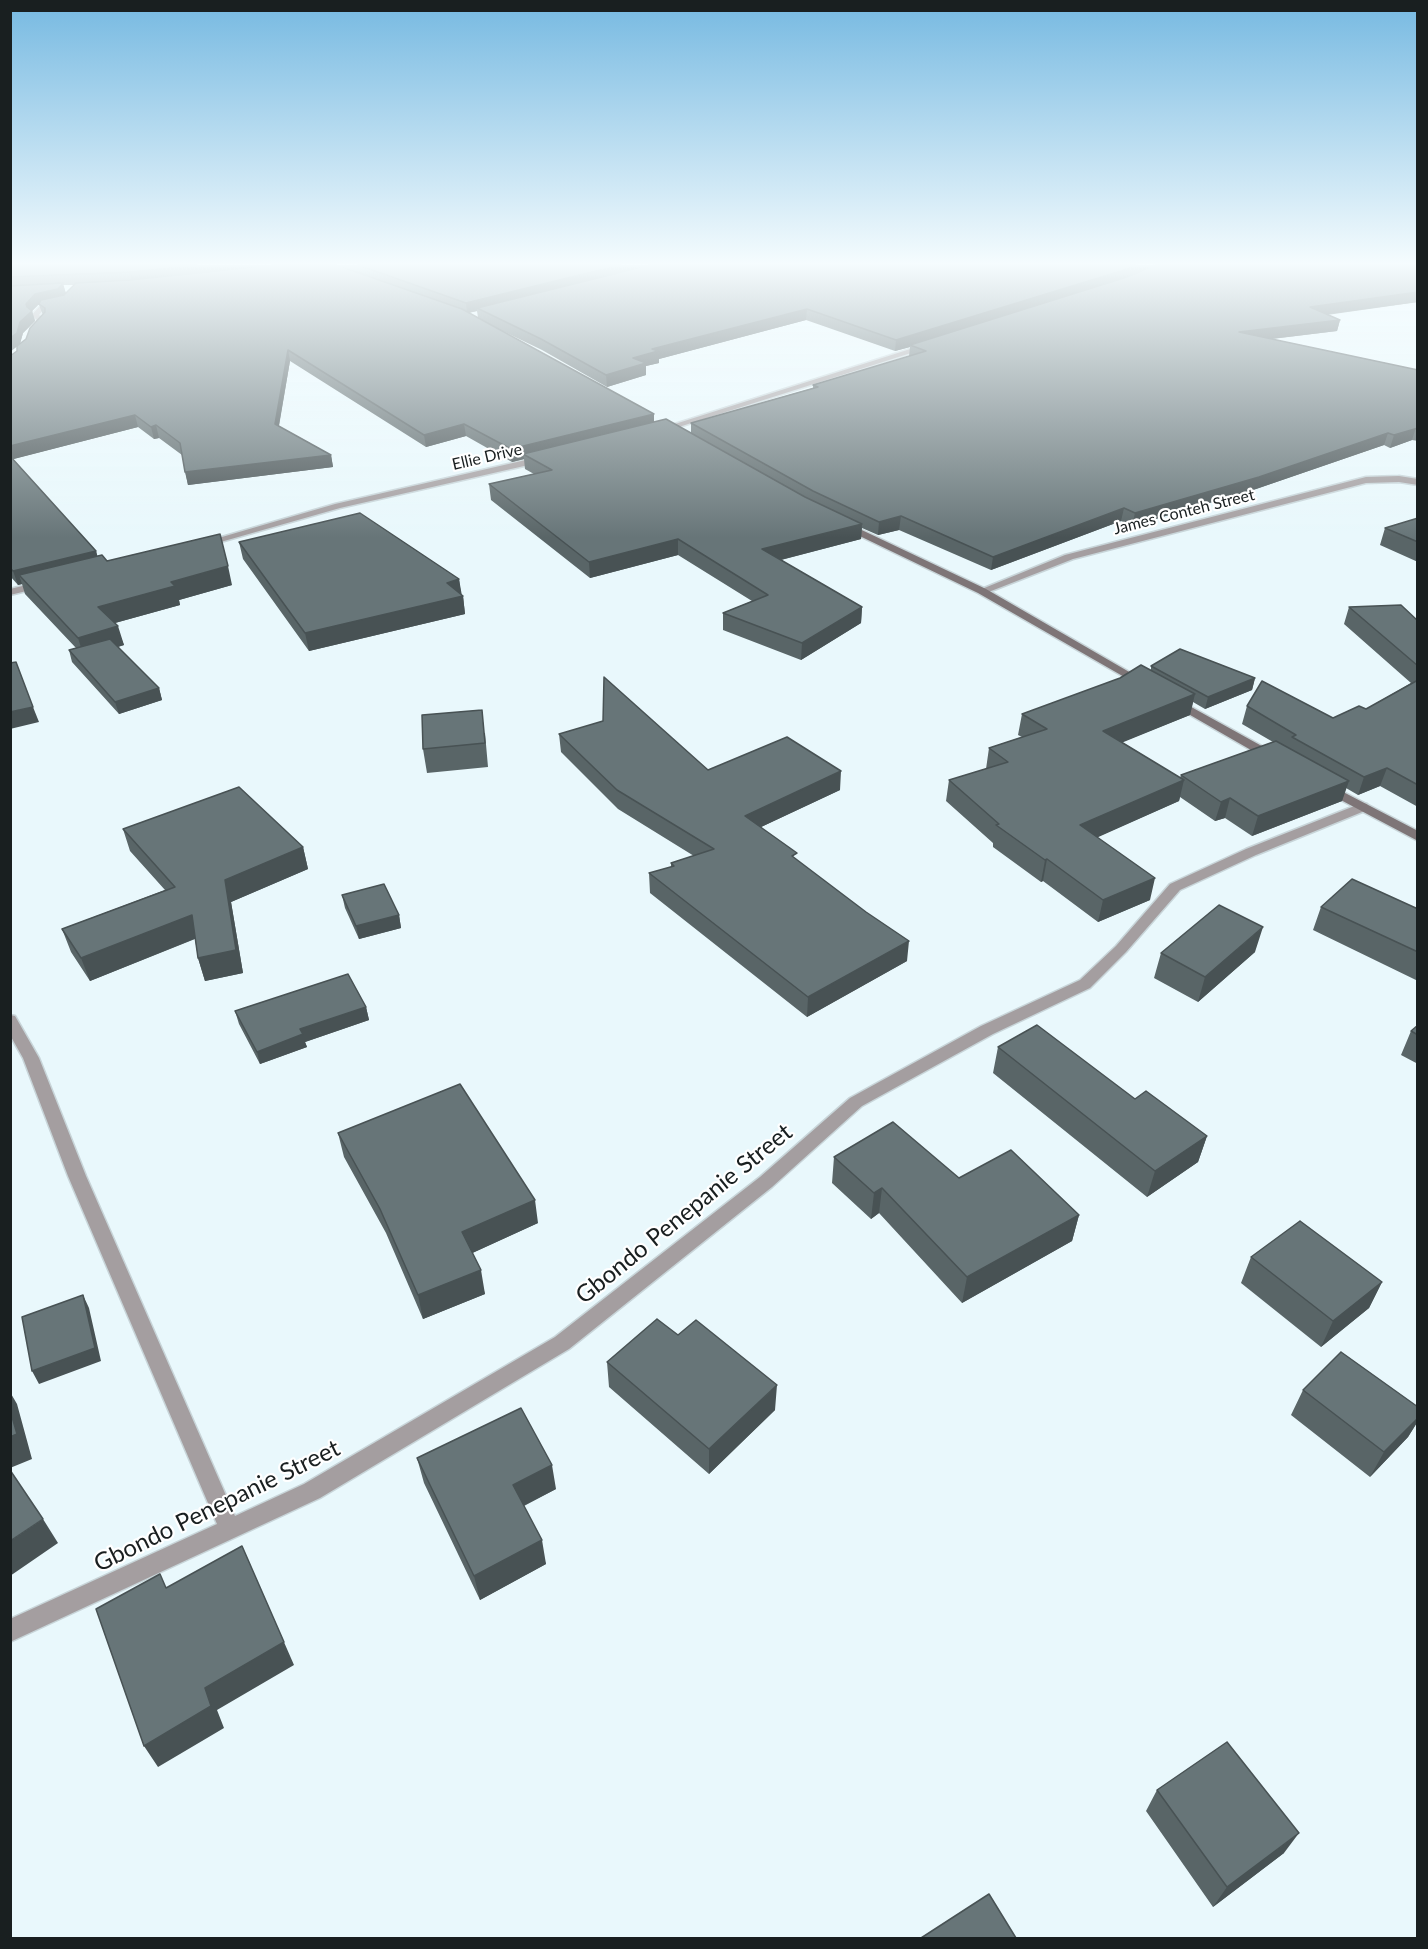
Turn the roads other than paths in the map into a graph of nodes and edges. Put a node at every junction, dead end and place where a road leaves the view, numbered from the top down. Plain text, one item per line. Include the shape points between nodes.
1 (896, 356) edge
2 (657, 422) edge
3 (667, 428) junction
4 (646, 434) edge
5 (677, 434) edge
6 (549, 458) edge
7 (1418, 482) edge
8 (839, 523) edge
9 (197, 546) edge
10 (54, 581) edge
11 (982, 591) junction
12 (10, 592) edge
13 (1156, 691) edge
14 (1167, 697) edge
15 (1280, 762) edge
16 (1321, 784) edge
17 (1362, 807) junction
18 (1418, 837) edge
19 (10, 1020) edge
20 (229, 1528) junction
21 (10, 1631) edge

1 - 3 street
2 - 3 main road
3 - 4 street
3 - 5 main road
6 - 9 street, Ellie Drive via 338,506
7 - 11 street, James Conteh Street via 1366,480 1069,556
8 - 11 main road
10 - 12 street
11 - 13 main road
14 - 15 main road
16 - 17 main road
17 - 18 main road
17 - 20 street, Gbondo Penepanie Street via 1175,887 1085,984 987,1030 856,1102 766,1182 562,1343 312,1491
19 - 20 street via 31,1058 77,1176
20 - 21 street, Gbondo Penepanie Street

